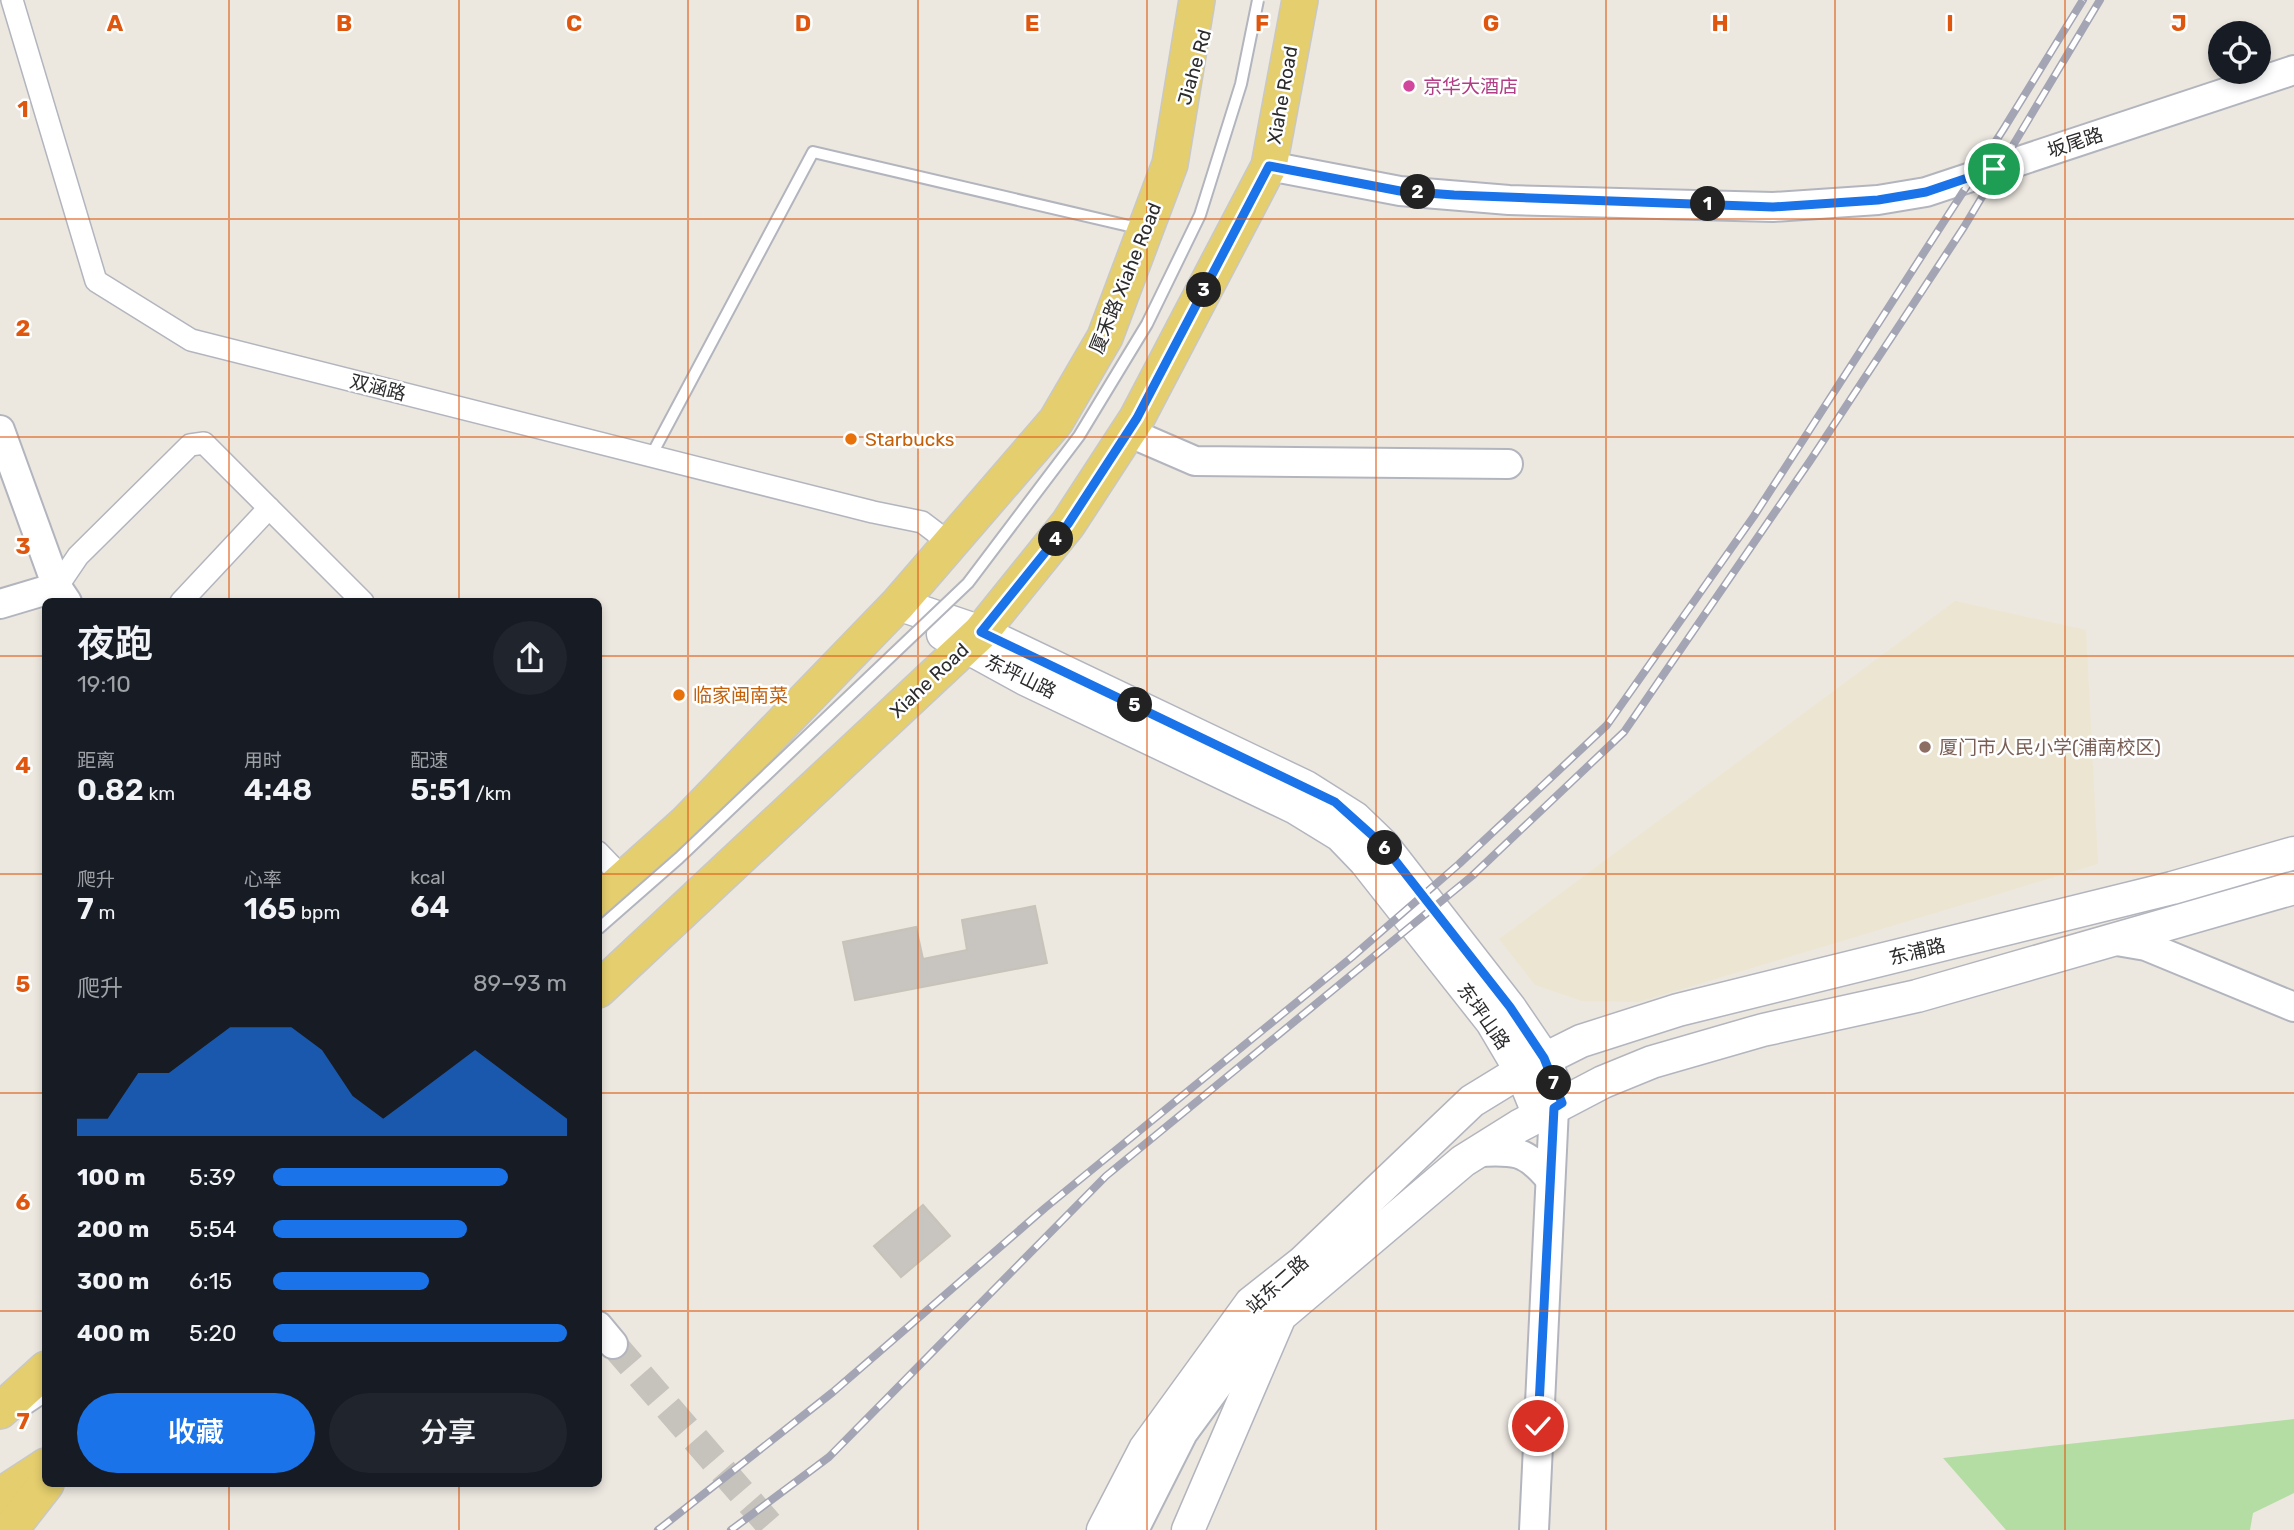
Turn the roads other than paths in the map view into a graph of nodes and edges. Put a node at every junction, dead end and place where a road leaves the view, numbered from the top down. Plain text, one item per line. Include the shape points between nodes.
1 (12, 0) edge
2 (1197, 0) edge
3 (1213, 0) edge
4 (1258, 0) edge
5 (1300, 0) edge
6 (2294, 70) edge
7 (1175, 135) junction
8 (1269, 166) junction
9 (1145, 230) junction
10 (0, 430) edge
11 (1128, 432) junction
12 (651, 456) junction
13 (1508, 464) dead end
14 (269, 508) junction
15 (951, 544) junction
16 (62, 594) edge
17 (185, 598) edge
18 (358, 598) edge
19 (0, 604) edge
20 (898, 604) junction
21 (972, 640) junction
22 (2294, 853) edge
23 (602, 856) edge
24 (624, 879) junction
25 (2294, 888) edge
26 (602, 898) edge
27 (602, 925) edge
28 (2108, 940) junction
29 (602, 986) edge
30 (2294, 1007) edge
31 (1522, 1070) junction
32 (1552, 1109) junction
33 (1478, 1152) junction
34 (1550, 1179) junction
35 (1280, 1316) junction
36 (42, 1374) edge
37 (42, 1398) edge
38 (6, 1415) edge
39 (42, 1469) edge
40 (44, 1487) edge
41 (0, 1496) edge
42 (10, 1530) edge
43 (1103, 1530) edge
44 (1134, 1530) edge
45 (1188, 1530) edge
46 (1534, 1530) edge

1 - 12 street, 双涵路 via 96,281 191,340
2 - 7 main road
3 - 7 main road, Jiahe Rd
4 - 27 lane, bridge via 1241,84 1200,215 1147,324 1079,436 968,583
5 - 8 main road, Xiahe Road
6 - 8 street, 坂尾路 via 1926,192 1878,200 1773,207 1509,200 1400,191
7 - 9 main road, 厦禾路 Xiahe Road via 1170,164
8 - 11 main road, Xiahe Road
9 - 12 lane via 813,152
9 - 15 main road, 厦禾路 Xiahe Road via 1105,337 1056,421
10 - 16 street
11 - 13 street via 1195,461
11 - 21 main road, Xiahe Road via 1068,524
12 - 15 street, 双涵路 via 922,522
14 - 16 street via 204,443 190,445 78,556
14 - 17 street
14 - 18 street
15 - 20 main road
16 - 19 street
20 - 21 main road, 东坪山路
20 - 24 main road via 687,823
21 - 29 main road, Xiahe Road
21 - 31 main road, 东坪山路 via 1306,787 1355,818 1383,845 1510,1007
22 - 31 main road, 东浦路 via 2172,888 1678,1010 1581,1041
23 - 24 street
24 - 26 main road
25 - 28 main road
28 - 30 street via 2146,946
28 - 32 main road via 1917,996 1763,1030 1652,1062
31 - 32 main road, 东坪山路
31 - 43 main road, 站东二路 via 1472,1101 1303,1262 1251,1303 1145,1449
32 - 33 main road
32 - 34 street
33 - 34 street via 1515,1151 1530,1157
33 - 35 main road
34 - 46 street
35 - 44 street via 1249,1342 1183,1433
35 - 45 main road
36 - 38 main road
37 - 38 lane
39 - 41 main road
40 - 42 main road

